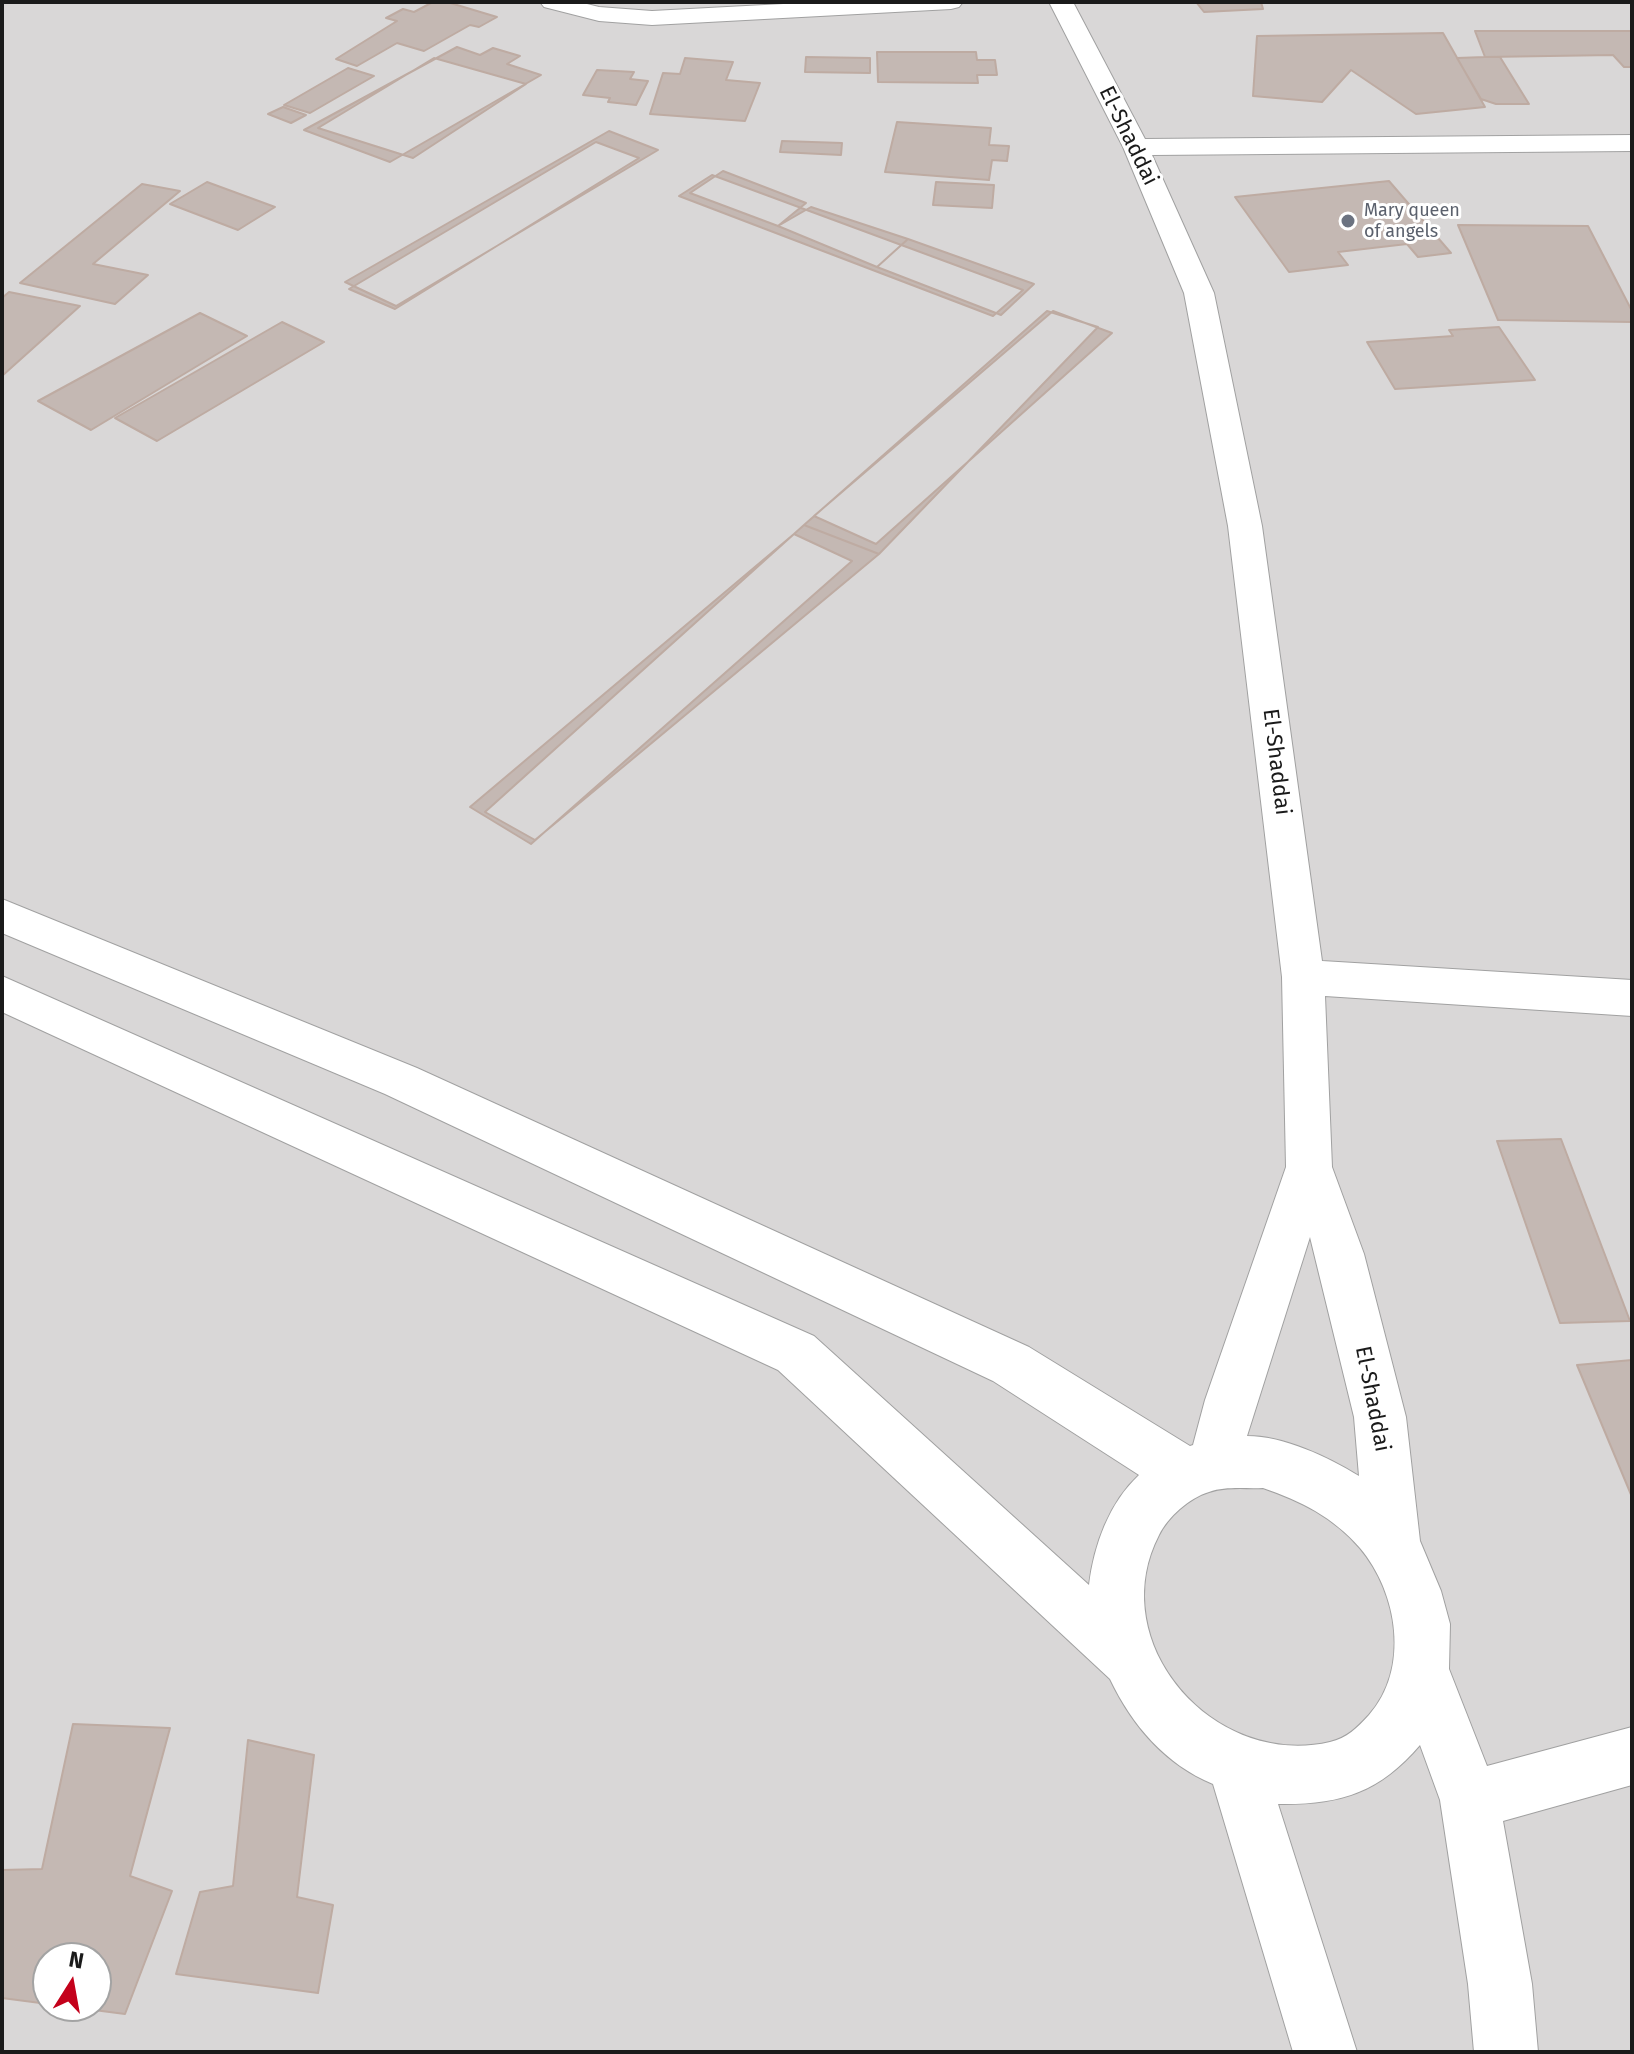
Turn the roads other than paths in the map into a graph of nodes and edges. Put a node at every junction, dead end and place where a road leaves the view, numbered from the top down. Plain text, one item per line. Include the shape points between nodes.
1 (552, 2) edge
2 (951, 2) edge
3 (1061, 2) edge
4 (1632, 143) edge
5 (1136, 147) junction
6 (2, 915) edge
7 (1303, 977) junction
8 (2, 993) edge
9 (1632, 998) edge
10 (1309, 1167) junction
11 (1200, 1469) junction
12 (1393, 1547) junction
13 (1127, 1658) junction
14 (1422, 1672) junction
15 (1632, 1756) edge
16 (1237, 1767) junction
17 (1470, 1800) junction
18 (1325, 2052) edge
19 (1506, 2052) edge

1 - 2 street via 599,14 652,18
3 - 5 street, El-Shaddai
4 - 5 street
5 - 7 street, El-Shaddai via 1199,293 1245,526
6 - 11 street via 401,1081 1011,1364
7 - 9 street
7 - 10 street, El-Shaddai
8 - 13 street via 796,1353
10 - 11 street
10 - 12 street, El-Shaddai via 1340,1254 1380,1417
11 - 12 street via 1263,1462 1311,1477 1356,1506
11 - 13 street via 1154,1496 1130,1527 1116,1566 1115,1611
12 - 14 street via 1413,1587 1424,1629
13 - 16 street via 1153,1703 1191,1741
14 - 16 street via 1407,1715 1377,1750 1336,1772 1288,1779
14 - 17 street
15 - 17 street
16 - 18 street
17 - 19 street

